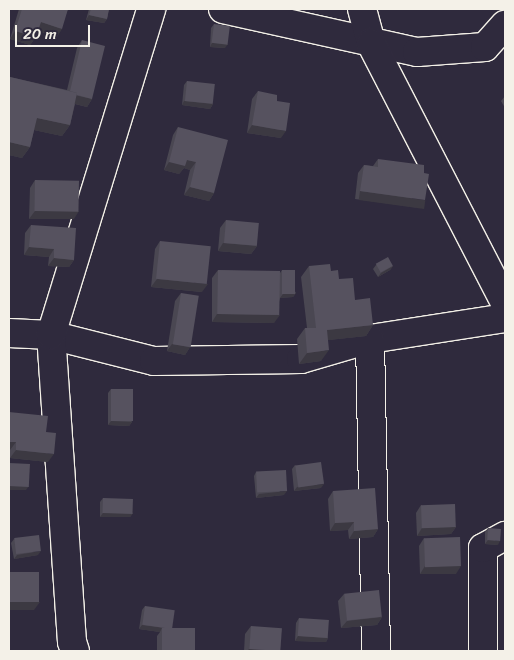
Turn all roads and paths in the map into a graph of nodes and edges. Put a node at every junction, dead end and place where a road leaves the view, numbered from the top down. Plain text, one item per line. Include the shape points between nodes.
1 (151, 9) edge
2 (223, 9) edge
3 (362, 9) edge
4 (505, 25) edge
5 (371, 43) junction
6 (505, 303) edge
7 (505, 318) edge
8 (9, 333) edge
9 (50, 335) junction
10 (370, 339) junction
11 (505, 536) edge
12 (75, 651) edge
13 (376, 651) edge
14 (483, 651) edge

1 - 9 street
2 - 5 street
3 - 5 street
4 - 5 street via 485,47 417,52
5 - 6 street
7 - 10 street
8 - 9 street
9 - 10 street via 154,361 301,358
9 - 12 street
10 - 13 street
11 - 14 street via 483,548

